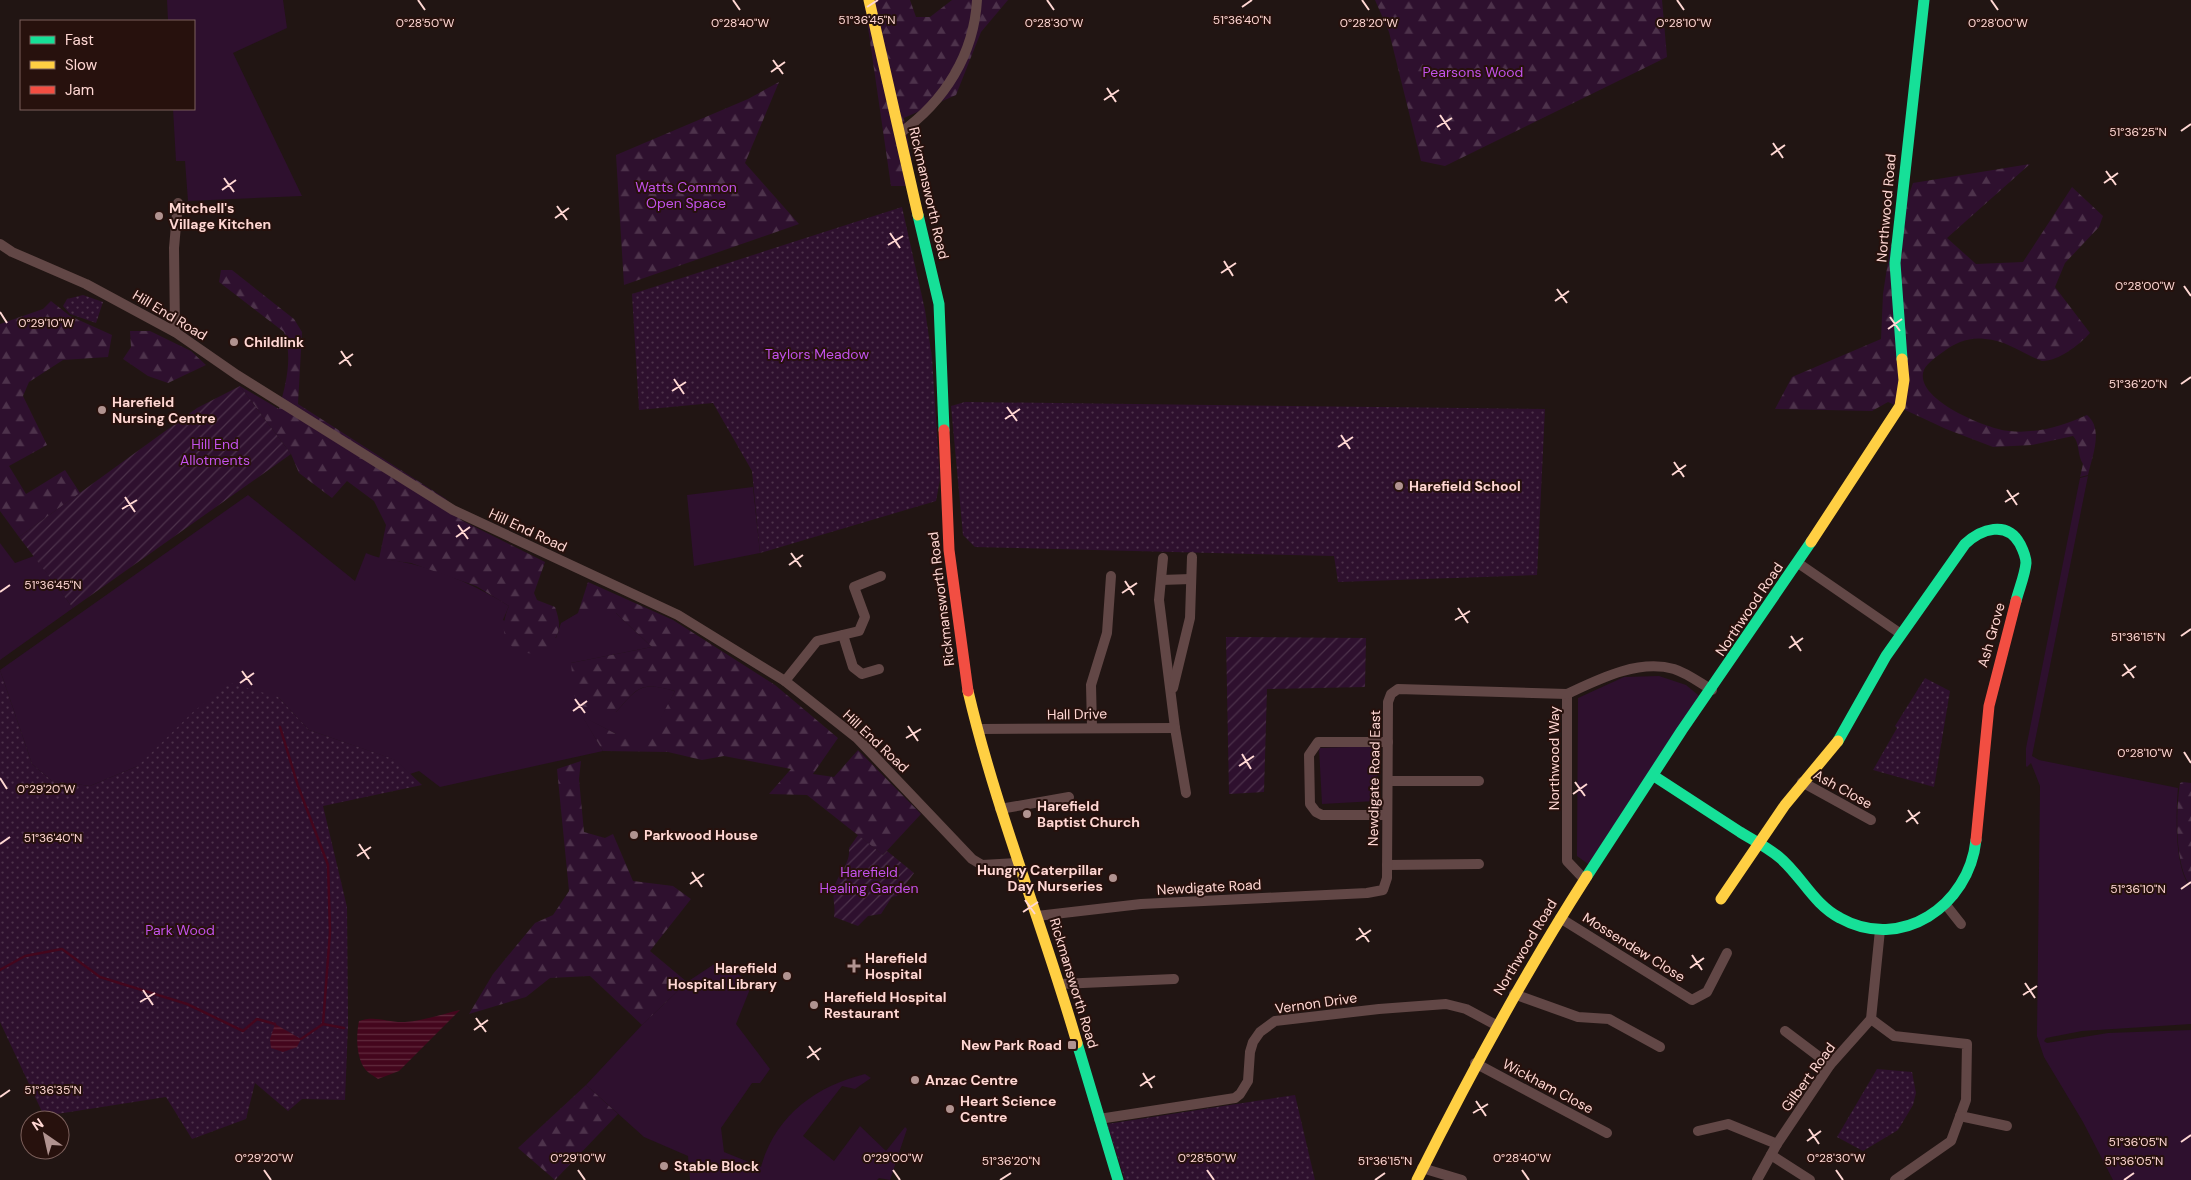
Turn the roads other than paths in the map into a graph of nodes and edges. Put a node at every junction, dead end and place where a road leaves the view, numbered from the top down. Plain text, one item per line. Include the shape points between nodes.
1 (869, 0) edge
2 (977, 0) edge
3 (1924, 0) edge
4 (900, 133) junction
5 (178, 203) dead end
6 (0, 244) edge
7 (175, 332) junction
8 (1192, 557) dead end
9 (1163, 558) dead end
10 (1798, 563) junction
11 (881, 576) dead end
12 (1110, 576) dead end
13 (1191, 579) junction
14 (1161, 580) junction
15 (1901, 634) junction
16 (843, 635) junction
17 (879, 669) dead end
18 (785, 681) junction
19 (1712, 690) junction
20 (1171, 694) junction
21 (1567, 694) junction
22 (1092, 727) junction
23 (1175, 728) junction
24 (980, 730) junction
25 (1388, 742) junction
26 (1654, 776) junction
27 (1388, 781) junction
28 (1479, 781) dead end
29 (1802, 782) junction
30 (1186, 793) dead end
31 (1069, 797) dead end
32 (1000, 809) junction
33 (1387, 815) junction
34 (1871, 820) dead end
35 (1759, 843) junction
36 (1017, 863) junction
37 (1479, 864) dead end
38 (1387, 865) junction
39 (1585, 880) junction
40 (1383, 890) joint
41 (1721, 899) dead end
42 (1946, 905) junction
43 (1037, 916) junction
44 (1560, 918) junction
45 (1961, 924) dead end
46 (1880, 930) junction
47 (1727, 953) dead end
48 (1174, 979) dead end
49 (1060, 984) junction
50 (1514, 994) junction
51 (1871, 1019) junction
52 (1496, 1025) junction
53 (1785, 1031) dead end
54 (1660, 1047) dead end
55 (1475, 1063) junction
56 (1830, 1065) junction
57 (1960, 1116) junction
58 (1099, 1119) junction
59 (2007, 1126) dead end
60 (1698, 1131) dead end
61 (1607, 1133) dead end
62 (1777, 1144) junction
63 (1771, 1156) junction
64 (1422, 1168) junction
65 (1118, 1180) edge
66 (1417, 1180) edge
67 (1462, 1180) edge
68 (1757, 1180) edge
69 (1810, 1180) edge
70 (1895, 1180) edge

1 - 4 street, Rickmansworth Road
2 - 4 street via 976,24 962,64 949,85
3 - 10 street, Northwood Road via 1895,262 1904,380 1900,406
4 - 24 street, Rickmansworth Road via 939,304 949,550 968,692
5 - 7 street via 174,248
6 - 7 street, Hill End Road via 86,284
7 - 18 street, Hill End Road via 237,375 453,510 678,615
8 - 13 street
9 - 14 street
10 - 15 street
10 - 19 street, Northwood Road
11 - 16 street via 854,587 865,617 858,631
12 - 22 street via 1107,633 1091,685
13 - 14 street
13 - 20 street via 1190,618
14 - 20 street via 1159,600
15 - 29 street, Ash Grove via 1874,676 1845,732
15 - 42 street, Ash Grove via 1970,538 1983,529 1996,527 2016,538 2026,562 1989,706 1974,860 1966,878
16 - 17 street via 854,667 862,674
16 - 18 street via 818,641
18 - 36 street, Hill End Road via 857,738 972,859 982,865
19 - 21 street, Northwood Way via 1675,669 1655,667 1623,671
19 - 26 street, Northwood Road
20 - 23 street
21 - 25 street, Newdigate Road East via 1398,689 1388,702
21 - 39 street, Northwood Way via 1567,861
22 - 23 street, Hall Drive
22 - 24 street, Hall Drive
23 - 30 street
24 - 32 street, Rickmansworth Road
25 - 27 street, Newdigate Road East
25 - 33 street via 1318,742 1310,755 1310,804 1316,812
26 - 35 street, Ash Grove
26 - 39 street, Northwood Road
27 - 28 street
27 - 33 street, Newdigate Road East
29 - 34 street, Ash Close
29 - 35 street, Ash Grove
31 - 32 street
32 - 36 street, Rickmansworth Road
33 - 38 street, Newdigate Road East
35 - 41 street
35 - 46 street, Ash Grove via 1788,865 1824,908 1856,926
36 - 43 street, Rickmansworth Road
37 - 38 street
38 - 40 street, Newdigate Road East
39 - 44 street, Northwood Road
40 - 43 street, Newdigate Road via 1141,904
42 - 45 street
42 - 46 street, Ash Grove via 1913,923
43 - 49 street, Rickmansworth Road
44 - 47 street, Mossendew Close via 1692,1000 1707,992
44 - 50 street, Northwood Road
46 - 51 street
48 - 49 street
49 - 58 street, Rickmansworth Road
50 - 52 street, Northwood Road
50 - 54 street via 1578,1017 1609,1019
51 - 56 street, Gilbert Road
51 - 57 street via 1894,1036 1968,1044 1966,1100
52 - 55 street, Northwood Road
52 - 58 street, Vernon Drive via 1459,1006 1446,1004 1275,1021 1253,1042 1248,1081 1234,1098
53 - 56 street
55 - 61 street, Wickham Close
55 - 64 street, Northwood Road
56 - 62 street, Gilbert Road
57 - 59 street
57 - 70 street via 1950,1141
58 - 65 street, Rickmansworth Road
60 - 62 street via 1728,1124
62 - 63 street, Gilbert Road
63 - 68 street, Gilbert Road
63 - 69 street
64 - 66 street, Northwood Road
64 - 67 street

